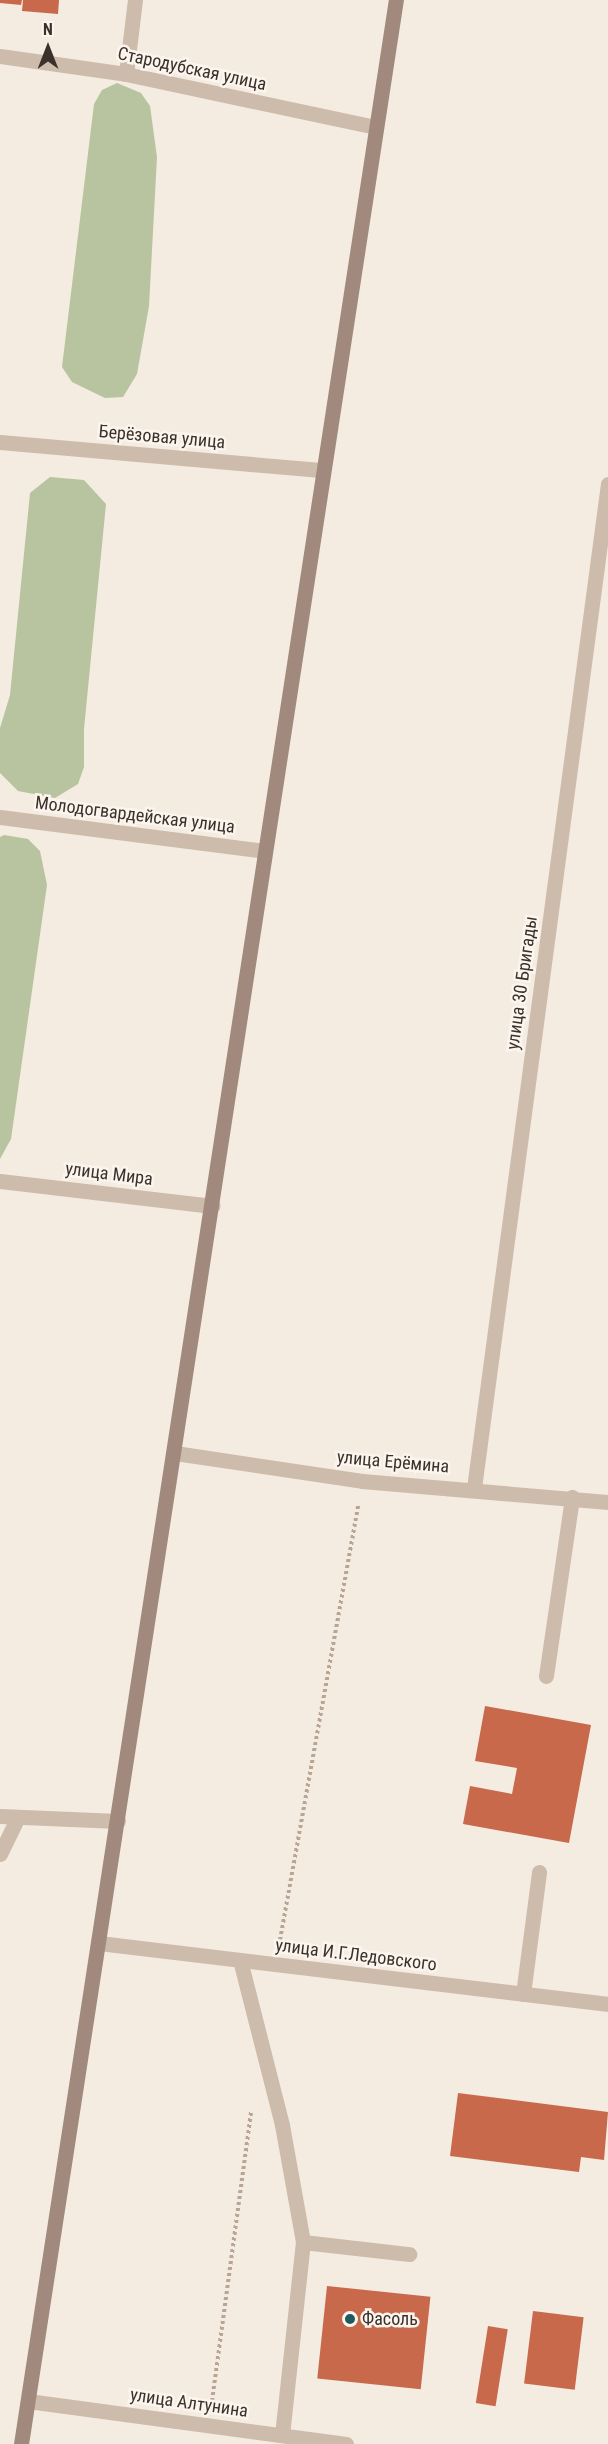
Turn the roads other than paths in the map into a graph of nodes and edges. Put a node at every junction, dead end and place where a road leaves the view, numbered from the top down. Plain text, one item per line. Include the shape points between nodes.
1 (135, 0) edge
2 (396, 0) edge
3 (0, 56) edge
4 (126, 74) junction
5 (375, 127) junction
6 (0, 442) edge
7 (321, 470) junction
8 (608, 484) edge
9 (0, 817) edge
10 (264, 851) junction
11 (0, 1181) edge
12 (213, 1206) junction
13 (175, 1453) junction
14 (474, 1488) junction
15 (572, 1497) junction
16 (608, 1502) edge
17 (546, 1676) dead end
18 (0, 1816) edge
19 (18, 1817) junction
20 (118, 1821) junction
21 (0, 1854) edge
22 (539, 1872) dead end
23 (99, 1943) junction
24 (240, 1960) junction
25 (523, 1994) junction
26 (608, 2004) edge
27 (303, 2242) junction
28 (409, 2254) dead end
29 (28, 2401) junction
30 (282, 2436) junction
31 (21, 2444) edge
32 (346, 2444) edge

1 - 4 street
2 - 5 main road
3 - 4 street, Стародубская улица
4 - 5 street, Стародубская улица
5 - 7 main road
6 - 7 street, Берёзовая улица
7 - 10 main road
8 - 14 street, улица 30 Бригады
9 - 10 street, Молодогвардейская улица
10 - 12 main road
11 - 12 street, улица Мира
12 - 13 main road
13 - 14 street, улица Ерёмина via 362,1480
13 - 20 main road
14 - 15 street, улица Ерёмина
15 - 16 street, улица Ерёмина
15 - 17 street
18 - 19 street
19 - 20 street
19 - 21 street
20 - 23 main road
22 - 25 street
23 - 24 street, улица И.Г.Ледовского
23 - 29 main road
24 - 25 street, улица И.Г.Ледовского
24 - 27 street via 282,2125
25 - 26 street, улица И.Г.Ледовского
27 - 28 street
27 - 30 street
29 - 30 street, улица Алтунина
29 - 31 main road
30 - 32 street, улица Алтунина

